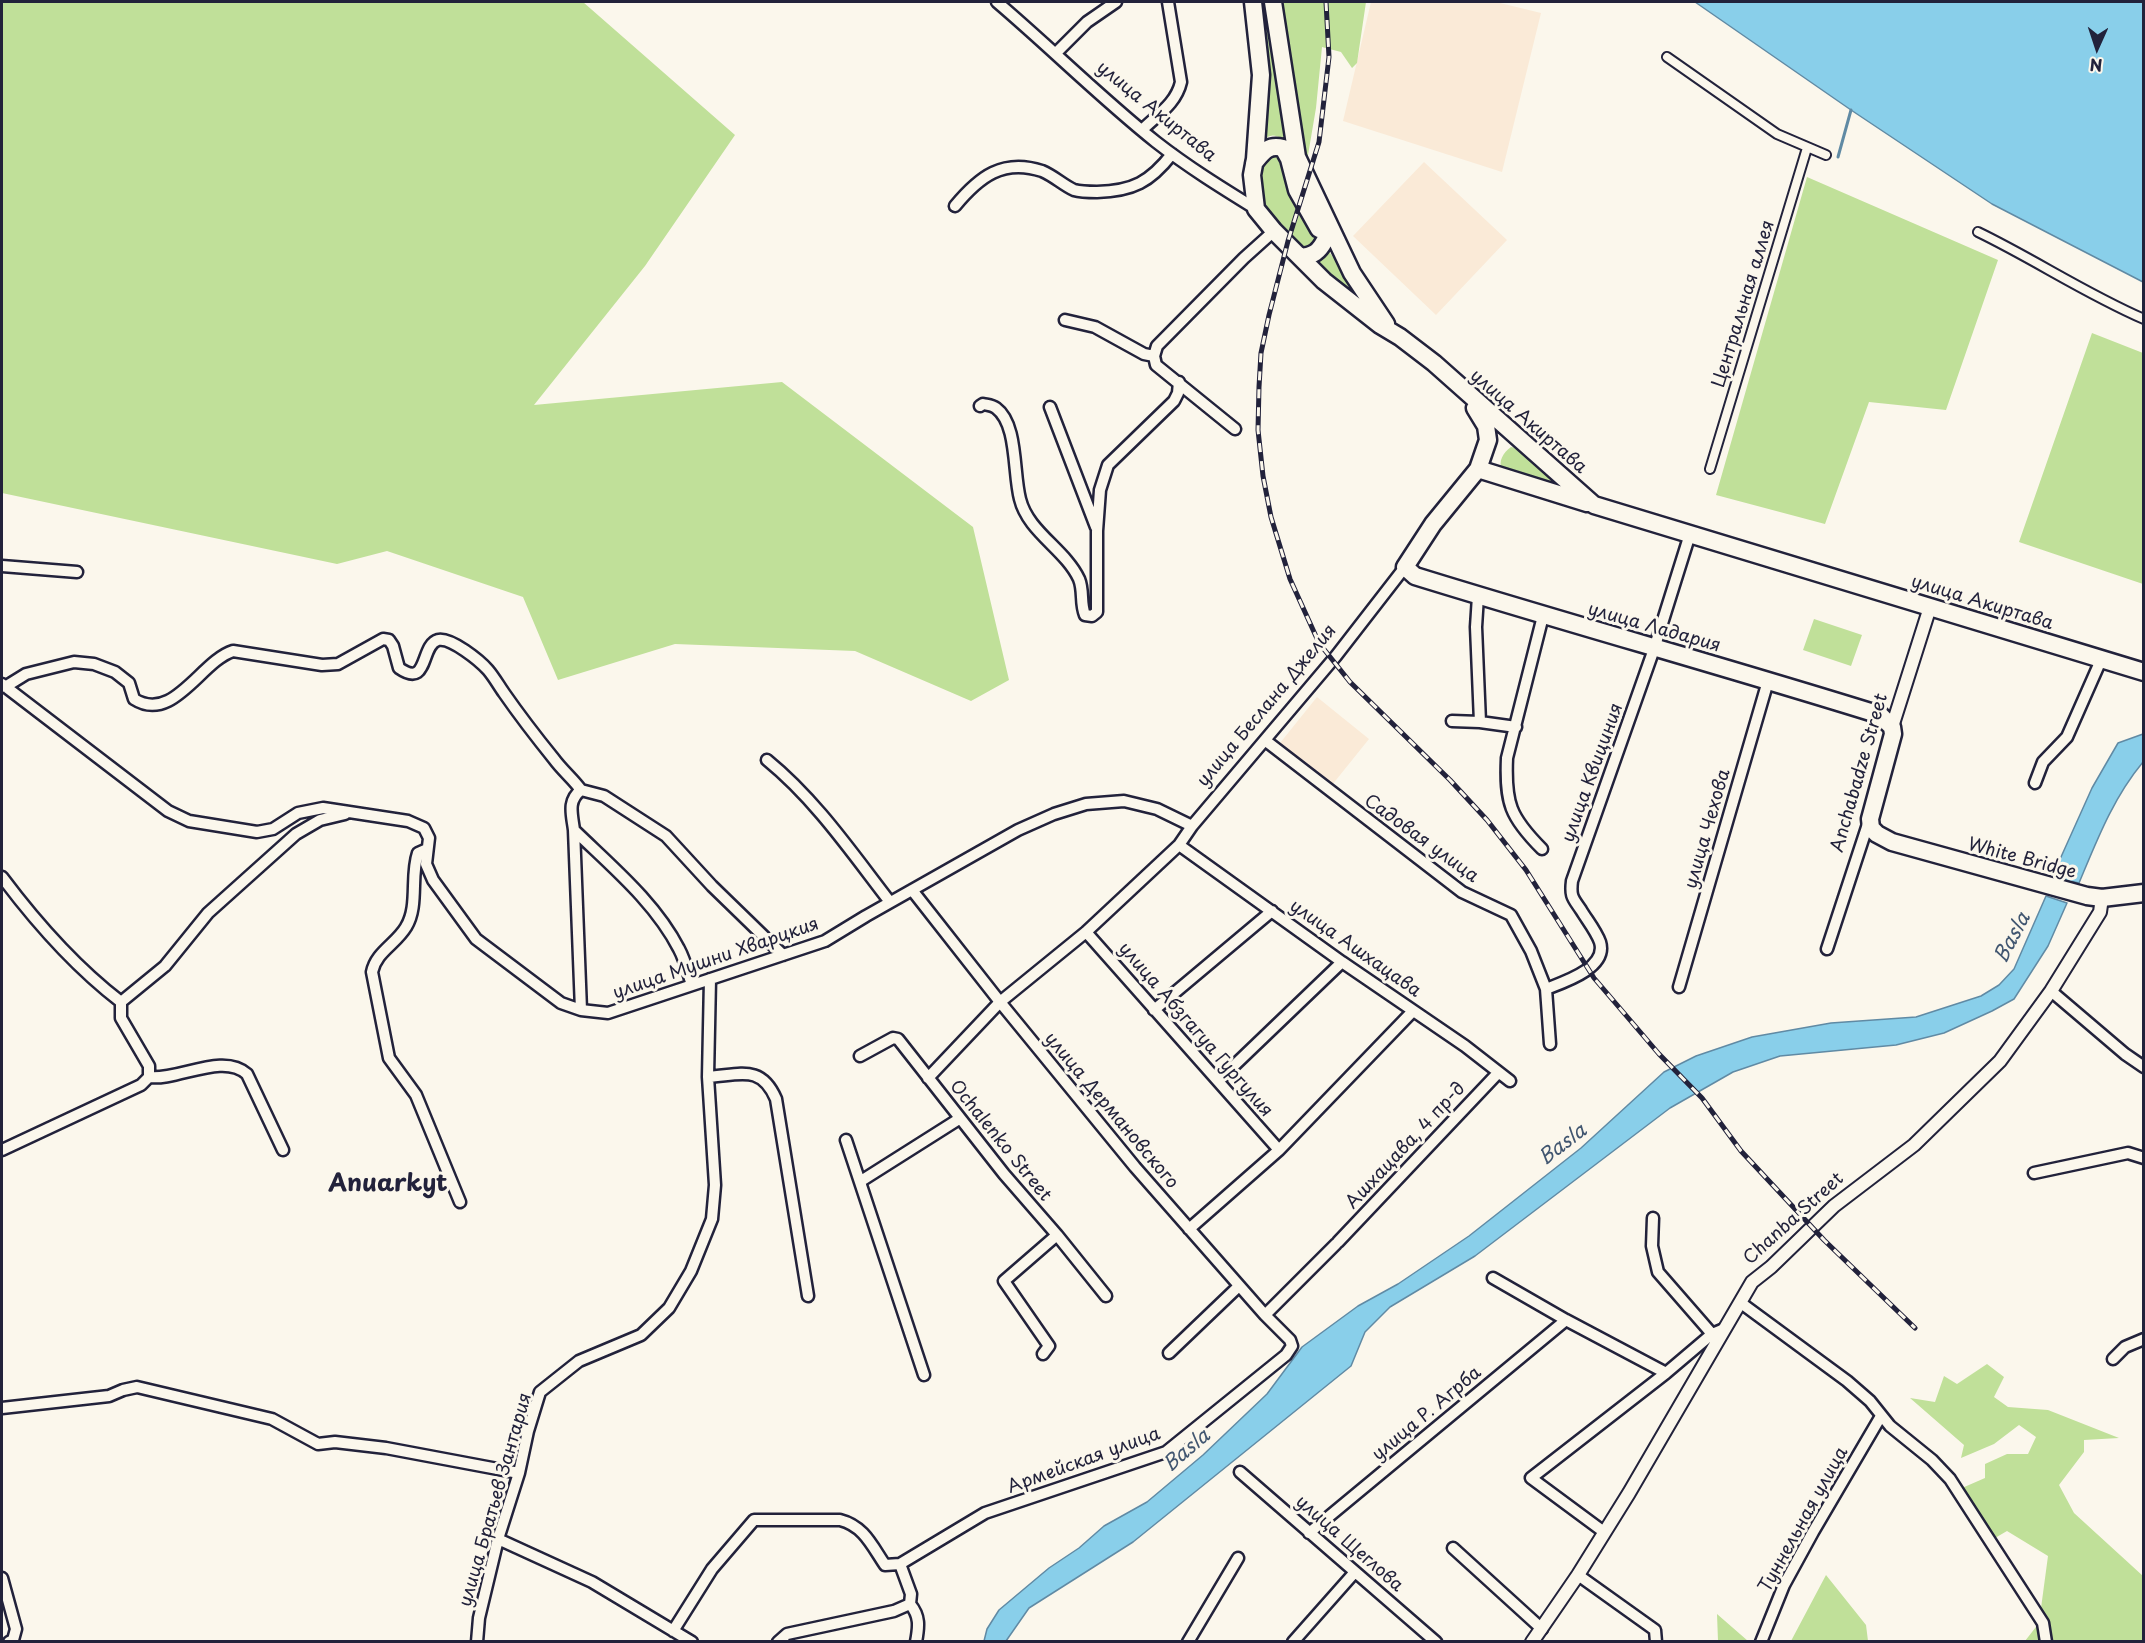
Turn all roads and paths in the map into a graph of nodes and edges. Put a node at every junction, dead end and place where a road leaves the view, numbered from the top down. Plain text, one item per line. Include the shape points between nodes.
1 (998, 2) edge
2 (1116, 2) edge
3 (1168, 2) edge
4 (1253, 2) edge
5 (1273, 2) edge
6 (1056, 52) junction
7 (1667, 57) dead end
8 (1289, 103) junction
9 (1142, 130) junction
10 (1807, 147) junction
11 (1172, 154) junction
12 (1826, 155) dead end
13 (1289, 159) junction
14 (1254, 164) junction
15 (955, 206) dead end
16 (1256, 209) junction
17 (1274, 231) junction
18 (1978, 232) dead end
19 (1325, 240) junction
20 (1300, 257) junction
21 (1358, 282) junction
22 (2144, 319) edge
23 (1065, 320) dead end
24 (1392, 332) junction
25 (1154, 356) junction
26 (1179, 382) junction
27 (1465, 392) junction
28 (980, 406) dead end
29 (1050, 407) dead end
30 (1234, 429) dead end
31 (1478, 469) junction
32 (1710, 469) dead end
33 (1594, 505) junction
34 (1097, 531) junction
35 (1690, 534) junction
36 (2, 566) edge
37 (1405, 567) junction
38 (77, 572) dead end
39 (1478, 596) junction
40 (1930, 607) junction
41 (1543, 616) junction
42 (1654, 649) junction
43 (2101, 660) junction
44 (2144, 672) edge
45 (1768, 681) junction
46 (3, 686) edge
47 (1452, 721) dead end
48 (1480, 722) junction
49 (1516, 727) junction
50 (1892, 727) junction
51 (1266, 741) junction
52 (767, 760) dead end
53 (2036, 783) dead end
54 (581, 790) junction
55 (348, 814) junction
56 (1870, 819) junction
57 (1192, 826) junction
58 (574, 830) junction
59 (1179, 845) junction
60 (427, 849) junction
61 (1542, 849) dead end
62 (2, 878) edge
63 (912, 890) junction
64 (2144, 893) edge
65 (2095, 897) junction
66 (890, 902) junction
67 (1272, 911) junction
68 (1086, 932) junction
69 (1827, 949) dead end
70 (783, 955) junction
71 (1342, 962) junction
72 (710, 979) junction
73 (692, 985) junction
74 (1679, 987) dead end
75 (1546, 989) junction
76 (2051, 991) junction
77 (121, 1002) junction
78 (1000, 1002) junction
79 (581, 1010) junction
80 (1154, 1010) junction
81 (1413, 1011) junction
82 (1550, 1044) dead end
83 (860, 1056) dead end
84 (2144, 1067) edge
85 (1498, 1074) junction
86 (149, 1077) junction
87 (708, 1077) junction
88 (928, 1078) junction
89 (1218, 1081) junction
90 (1510, 1081) dead end
91 (959, 1119) junction
92 (846, 1140) dead end
93 (2, 1150) edge
94 (283, 1150) dead end
95 (1279, 1150) junction
96 (2144, 1158) edge
97 (2034, 1173) dead end
98 (861, 1181) junction
99 (460, 1202) dead end
100 (1653, 1218) dead end
101 (1189, 1228) junction
102 (1057, 1235) junction
103 (1493, 1278) dead end
104 (1239, 1286) junction
105 (808, 1296) dead end
106 (1106, 1296) dead end
107 (1742, 1302) junction
108 (1265, 1315) junction
109 (1566, 1320) junction
110 (1718, 1336) junction
111 (2144, 1339) edge
112 (1293, 1346) joint
113 (1169, 1353) dead end
114 (1043, 1354) dead end
115 (2113, 1359) dead end
116 (1666, 1373) junction
117 (924, 1375) dead end
118 (2, 1408) edge
119 (1881, 1416) junction
120 (1240, 1472) dead end
121 (519, 1473) junction
122 (1605, 1532) junction
123 (1309, 1533) junction
124 (498, 1539) junction
125 (1453, 1548) dead end
126 (1238, 1558) dead end
127 (900, 1564) junction
128 (1355, 1572) junction
129 (1578, 1575) junction
130 (2, 1578) edge
131 (910, 1604) junction
132 (1542, 1629) junction
133 (673, 1631) junction
134 (9, 1641) edge
135 (477, 1641) edge
136 (692, 1641) edge
137 (778, 1641) edge
138 (916, 1641) edge
139 (1188, 1641) edge
140 (1293, 1641) edge
141 (1436, 1641) edge
142 (1532, 1641) edge
143 (1656, 1641) edge
144 (1761, 1641) edge
145 (2046, 1641) edge

1 - 6 street, улица Акиртава
2 - 6 street via 1087,21
3 - 9 street via 1181,82 1178,94
4 - 14 highway via 1261,75
5 - 8 highway
6 - 9 street, улица Акиртава
7 - 10 street via 1777,134
8 - 13 highway
8 - 21 highway via 1300,165
9 - 11 street, улица Акиртава
10 - 12 street
10 - 32 street, Центральная аллея
11 - 15 street via 1140,184 1109,191 1075,190 1041,171 1001,168 969,189
11 - 16 street, улица Акиртава
13 - 14 highway via 1283,148 1275,146 1266,149
13 - 19 highway via 1297,190
14 - 16 highway
16 - 17 highway, улица Акиртава
17 - 20 highway, улица Акиртава
17 - 25 street via 1157,346
18 - 22 street via 2080,289
19 - 20 highway via 1320,250
19 - 21 highway
20 - 24 highway, улица Акиртава via 1341,297
21 - 24 highway
23 - 25 street via 1095,327
24 - 27 highway, улица Акиртава
25 - 26 street via 1156,365
26 - 30 street
26 - 34 street via 1174,401 1108,465 1100,490
27 - 31 highway, улица Беслана Джелия via 1486,426 1488,440
27 - 33 highway, улица Акиртава
28 - 34 street via 994,406 1004,417 1011,432 1020,501 1031,521 1079,580 1082,607 1085,615 1092,616 1098,605
29 - 34 street
31 - 33 highway
31 - 37 highway, улица Беслана Джелия via 1433,524
33 - 35 highway, улица Акиртава
35 - 40 highway, улица Акиртава
35 - 42 street, улица Квициния
36 - 38 street
37 - 39 highway, улица Ладария via 1415,576
37 - 51 street, улица Беслана Джелия
39 - 41 highway, улица Ладария
39 - 48 street
40 - 43 highway, улица Акиртава
40 - 50 street, Anchabadze Street
41 - 42 highway, улица Ладария
41 - 49 street
42 - 45 highway, улица Ладария
42 - 75 street, улица Квициния via 1572,881 1570,894 1600,942 1601,953 1596,963
43 - 44 highway, улица Акиртава
43 - 53 street via 2067,737 2043,762
45 - 50 highway, улица Ладария via 1880,716
45 - 74 street, улица Чехова
46 - 54 street via 26,674 74,662 94,664 129,683 134,699 142,704 162,704 178,695 223,654 233,651 338,664 383,639 389,640 399,668 407,674 420,670 432,644 446,641 489,671
46 - 55 street, улица Мушни Хварцкия via 168,811 189,821 257,832 273,829 298,813 323,808
47 - 48 street
48 - 49 street
49 - 61 street via 1507,758 1509,805
50 - 56 highway, Anchabadze Street
51 - 57 street, улица Беслана Джелия
51 - 75 street, Садовая улица via 1462,892 1511,915
52 - 66 street via 791,780 829,823
54 - 58 street via 571,804
54 - 70 street via 604,796 666,836
55 - 60 street, улица Мушни Хварцкия via 408,821 424,828 429,838
55 - 77 street via 320,820 296,834 208,913 165,966
56 - 65 highway, White Bridge via 1871,828 1883,838 1947,859
56 - 69 street, Anchabadze Street
57 - 59 street, улица Беслана Джелия
57 - 63 street, улица Мушни Хварцкия via 1157,809 1124,801 1086,804 1018,830
58 - 73 street via 658,918 680,950
58 - 79 street
59 - 67 street, улица Ашхацава
59 - 68 street, улица Беслана Джелия
60 - 79 street, улица Мушни Хварцкия via 426,864 433,880 476,939 561,1003
60 - 99 street via 418,853 414,865 412,910 406,927 374,961 372,972 389,1058 417,1095
62 - 77 street via 97,984
63 - 66 street, улица Мушни Хварцкия
63 - 78 street, улица Дермановского
64 - 65 highway
65 - 76 street, Chanba Street via 2100,912
66 - 70 street, улица Мушни Хварцкия via 825,941
67 - 71 street, улица Ашхацава
67 - 80 street
68 - 78 street, улица Беслана Джелия
68 - 80 street, улица Абзгагуа Гургулия
70 - 72 street, улица Мушни Хварцкия
71 - 81 street, улица Ашхацава
71 - 89 street
72 - 73 street, улица Мушни Хварцкия
72 - 87 street, улица Братьев Зантария
73 - 79 street, улица Мушни Хварцкия via 608,1013
75 - 82 street, Садовая улица
76 - 84 street
76 - 107 street, Chanba Street via 2000,1060 1968,1093 1914,1145 1834,1206 1752,1282
77 - 86 street via 121,1018 149,1066
78 - 88 street, улица Беслана Джелия
78 - 101 street, улица Дермановского
80 - 89 street, улица Абзгагуа Гургулия
81 - 85 street, улица Ашхацава via 1466,1046
81 - 95 street
83 - 88 street, Ochalenko Street via 898,1039
85 - 90 street, улица Ашхацава
85 - 108 street, Ашхацава, 4 пр-д
86 - 93 street via 141,1085
86 - 94 street via 160,1079 191,1070 228,1066 240,1068 247,1074
87 - 105 street via 752,1074 770,1085 776,1099
87 - 121 street, улица Братьев Зантария via 715,1185 712,1219 691,1271 669,1308 641,1335 579,1361 540,1392
88 - 91 street, Ochalenko Street
89 - 95 street, улица Абзгагуа Гургулия
91 - 98 street
91 - 102 street, Ochalenko Street
92 - 98 street
95 - 101 street
96 - 97 street via 2128,1153
98 - 117 street
100 - 110 street via 1652,1246 1658,1272
101 - 104 street, улица Дермановского
102 - 106 street, Ochalenko Street
102 - 114 street via 1004,1281 1049,1346
103 - 109 street
104 - 108 street, улица Дермановского
104 - 113 street
107 - 110 street, Chanba Street
107 - 119 street via 1847,1381
108 - 112 street, улица Дермановского
109 - 116 street
109 - 123 street, улица Р. Агрба
110 - 116 street
110 - 122 street, Chanba Street
111 - 115 street via 2125,1347
112 - 127 street, Армейская улица via 1166,1452 985,1513
116 - 122 street via 1531,1478
118 - 121 street via 108,1396 136,1387 273,1419 318,1444 386,1448
119 - 144 street, Туннельная улица via 1789,1576
119 - 145 street via 1950,1479 2043,1623
120 - 123 street, улица Щеглова
121 - 124 street, улица Братьев Зантария
122 - 129 street, Chanba Street
123 - 128 street, улица Щеглова
124 - 133 street via 592,1582
124 - 135 street, улица Братьев Зантария
125 - 132 street
126 - 139 street
127 - 131 street via 911,1593
127 - 133 street via 885,1565 853,1523 754,1520 712,1569
128 - 140 street
128 - 141 street, улица Щеглова
129 - 132 street, Chanba Street
129 - 143 street via 1655,1630
130 - 134 street via 16,1629
131 - 137 street via 894,1611 787,1634
131 - 138 street via 919,1623
132 - 142 street, Chanba Street
133 - 136 street

